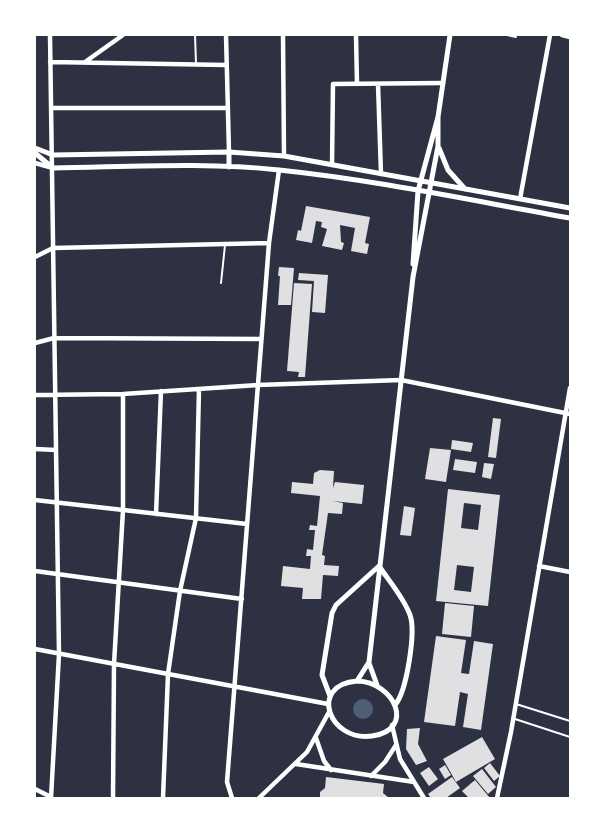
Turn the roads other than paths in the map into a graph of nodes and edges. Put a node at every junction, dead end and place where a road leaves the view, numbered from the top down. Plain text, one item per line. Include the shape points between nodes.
1 (50, 35) edge
2 (123, 35) edge
3 (195, 35) edge
4 (226, 35) edge
5 (283, 35) edge
6 (356, 35) edge
7 (450, 35) edge
8 (507, 35) edge
9 (550, 35) edge
10 (562, 35) edge
11 (570, 36) edge
12 (516, 37) dead end
13 (50, 62) junction
14 (84, 62) junction
15 (196, 65) junction
16 (226, 65) junction
17 (443, 83) junction
18 (357, 84) junction
19 (378, 84) junction
20 (51, 108) junction
21 (227, 108) junction
22 (438, 117) junction
23 (438, 146) junction
24 (35, 148) edge
25 (228, 152) junction
26 (35, 153) edge
27 (52, 155) junction
28 (284, 156) junction
29 (35, 163) edge
30 (332, 165) junction
31 (228, 167) junction
32 (53, 168) junction
33 (280, 170) junction
34 (381, 174) junction
35 (420, 181) junction
36 (431, 183) junction
37 (465, 189) junction
38 (418, 191) junction
39 (430, 193) junction
40 (520, 199) junction
41 (570, 208) edge
42 (570, 218) edge
43 (269, 243) junction
44 (225, 244) junction
45 (53, 248) junction
46 (35, 257) edge
47 (413, 277) junction
48 (221, 283) dead end
49 (54, 338) junction
50 (261, 339) junction
51 (35, 343) edge
52 (401, 380) junction
53 (258, 385) junction
54 (570, 388) edge
55 (199, 389) junction
56 (161, 391) junction
57 (123, 394) junction
58 (55, 395) junction
59 (35, 396) edge
60 (568, 414) edge
61 (35, 449) edge
62 (56, 450) junction
63 (35, 500) edge
64 (57, 503) junction
65 (123, 510) junction
66 (156, 514) junction
67 (196, 518) junction
68 (248, 524) junction
69 (378, 566) junction
70 (539, 566) junction
71 (35, 571) edge
72 (570, 572) edge
73 (58, 575) junction
74 (119, 583) junction
75 (180, 591) junction
76 (242, 599) junction
77 (35, 649) edge
78 (59, 654) junction
79 (369, 662) junction
80 (114, 664) junction
81 (168, 674) junction
82 (357, 681) junction
83 (377, 685) junction
84 (235, 688) junction
85 (330, 696) junction
86 (328, 704) junction
87 (396, 704) junction
88 (516, 704) junction
89 (329, 712) junction
90 (514, 718) junction
91 (570, 721) edge
92 (392, 725) junction
93 (570, 737) edge
94 (316, 738) junction
95 (396, 746) junction
96 (296, 764) junction
97 (331, 770) junction
98 (371, 776) junction
99 (414, 782) junction
100 (35, 789) edge
101 (51, 797) edge
102 (261, 797) edge
103 (113, 798) edge
104 (163, 798) edge
105 (232, 798) edge
106 (424, 798) edge
107 (496, 798) edge

1 - 13 street
2 - 14 street
3 - 15 lane
4 - 16 street
5 - 28 street
6 - 18 street
7 - 17 street
8 - 12 lane
9 - 40 street
10 - 11 street
13 - 14 street
13 - 20 street
14 - 15 street
15 - 16 street
16 - 21 street
17 - 19 street
17 - 22 street
18 - 19 street
18 - 30 street via 333,84
19 - 34 street
20 - 21 street
20 - 27 street
21 - 25 street
22 - 23 street
22 - 35 street
23 - 36 street
23 - 37 street via 448,170
24 - 27 street
25 - 27 street
25 - 28 street
25 - 31 street
26 - 32 street
27 - 32 street
28 - 30 street
29 - 32 street
30 - 34 street
31 - 32 street
31 - 33 street
32 - 45 street
33 - 38 street
33 - 43 street
34 - 35 street
35 - 36 street
35 - 38 street
36 - 37 street
36 - 39 street
37 - 40 street
38 - 39 street
38 - 47 street
39 - 42 street
39 - 47 street
40 - 41 street
43 - 44 street
43 - 50 street
44 - 45 street
44 - 48 lane
45 - 46 street
45 - 49 street
47 - 52 street
49 - 50 street
49 - 51 street
49 - 58 street
50 - 53 street
52 - 53 street
52 - 60 street
52 - 69 street
53 - 55 street
53 - 68 street
54 - 60 street
55 - 56 street
55 - 67 street
56 - 57 street
56 - 66 street
57 - 58 street
57 - 65 street
58 - 59 street
58 - 62 street
60 - 70 street
61 - 62 street
62 - 64 street
63 - 64 street
64 - 65 street
64 - 73 street
65 - 66 street
65 - 74 street
66 - 67 street
67 - 68 street
67 - 75 street
68 - 76 street
69 - 79 street
69 - 85 street via 336,605 332,613 322,675
69 - 87 street via 408,610 412,622 407,681
70 - 72 street
70 - 88 street
71 - 73 street
73 - 74 street
73 - 78 street
74 - 75 street
74 - 80 street
75 - 76 street
75 - 81 street
76 - 84 street
77 - 78 street
78 - 80 street
78 - 101 street
79 - 82 street
79 - 83 street
80 - 81 street
80 - 103 street
81 - 84 street
81 - 104 street
82 - 83 street
82 - 85 street via 341,685
83 - 87 street
84 - 86 street
84 - 105 street via 227,782
85 - 86 street
86 - 89 street
87 - 92 street via 396,718
88 - 90 street
88 - 91 lane
89 - 92 street via 338,725 355,735 376,735
89 - 94 street
90 - 93 lane
90 - 107 street
92 - 95 street
94 - 96 street
94 - 97 street via 321,755
95 - 98 street
95 - 99 street
96 - 97 street
96 - 102 street
97 - 98 street
98 - 99 street
99 - 106 street
100 - 101 street

